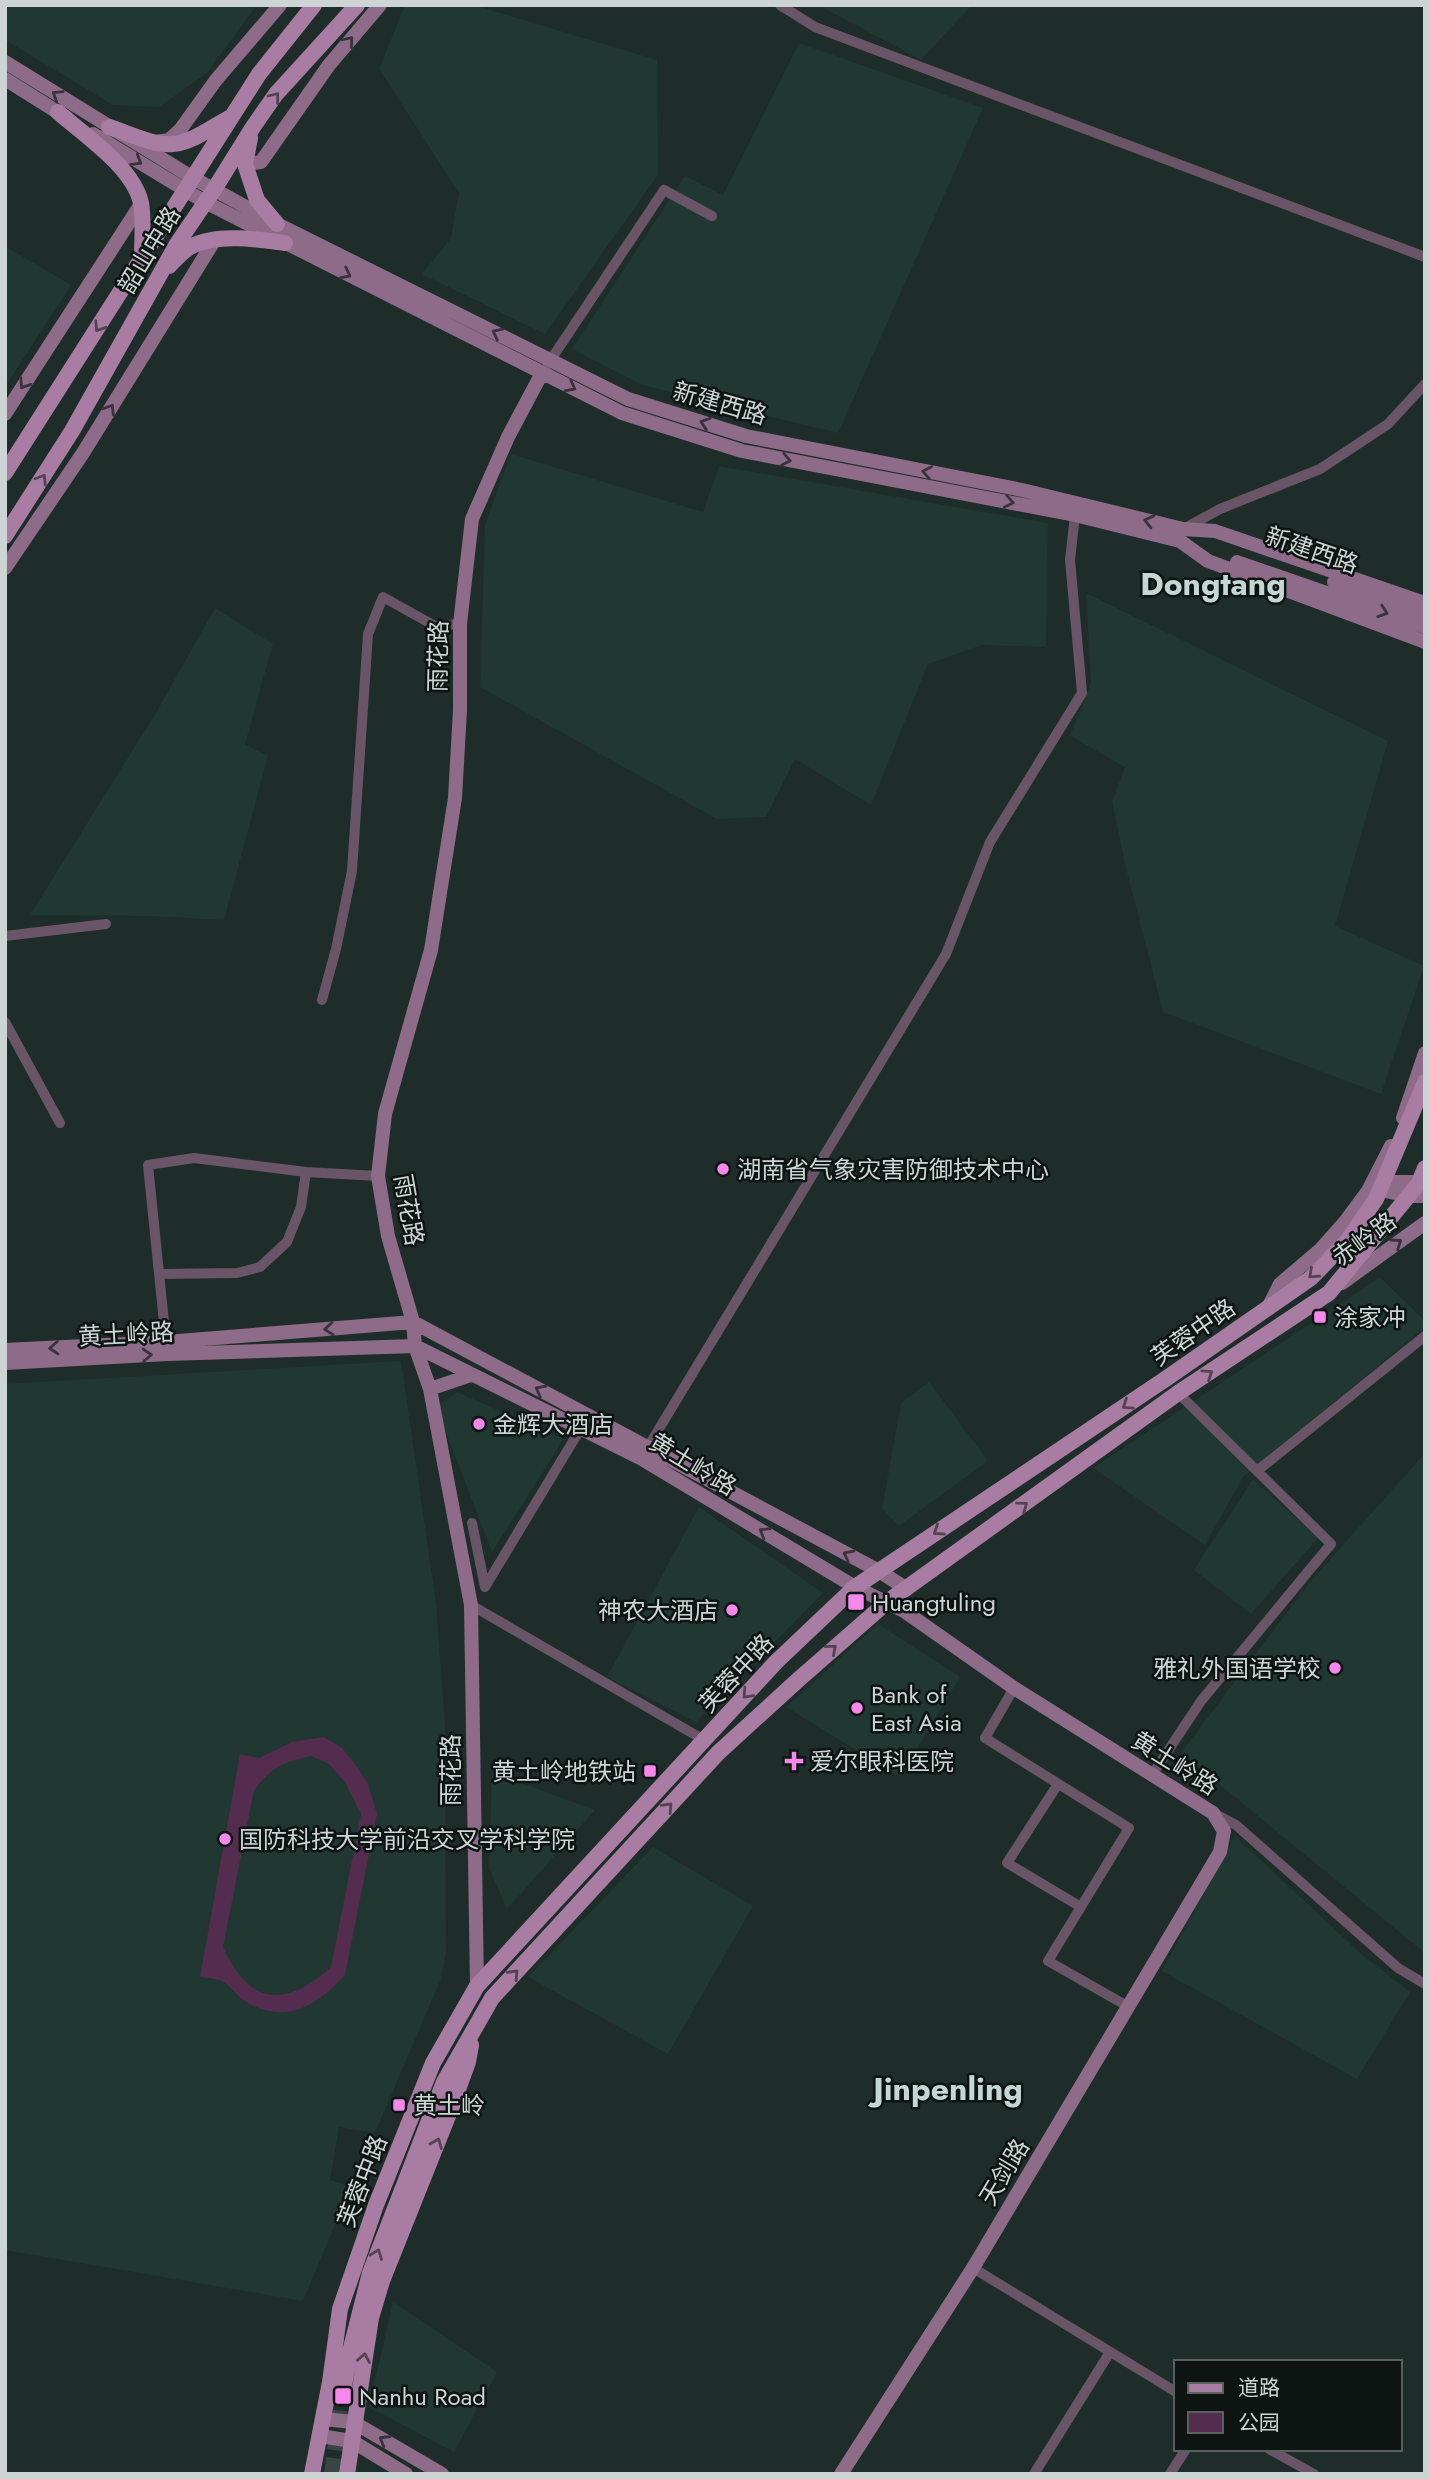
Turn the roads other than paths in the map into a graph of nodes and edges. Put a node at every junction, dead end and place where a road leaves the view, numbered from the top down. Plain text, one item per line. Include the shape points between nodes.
1 (280, 5) edge
2 (314, 5) edge
3 (357, 5) edge
4 (380, 5) edge
5 (780, 5) edge
6 (5, 62) edge
7 (5, 79) edge
8 (58, 112) junction
9 (231, 117) junction
10 (109, 127) junction
11 (253, 127) junction
12 (156, 142) junction
13 (245, 164) junction
14 (190, 185) junction
15 (215, 188) junction
16 (205, 202) junction
17 (141, 204) junction
18 (712, 216) dead end
19 (277, 223) junction
20 (214, 241) junction
21 (285, 243) junction
22 (1425, 257) edge
23 (142, 259) junction
24 (160, 274) junction
25 (551, 360) junction
26 (542, 373) junction
27 (1425, 384) edge
28 (5, 414) edge
29 (5, 473) edge
30 (1075, 515) junction
31 (1181, 535) junction
32 (5, 536) edge
33 (5, 568) edge
34 (1425, 603) edge
35 (1425, 614) edge
36 (460, 624) junction
37 (1425, 627) edge
38 (1425, 642) edge
39 (106, 924) dead end
40 (5, 936) edge
41 (322, 1000) dead end
42 (5, 1022) edge
43 (1425, 1053) edge
44 (1425, 1082) edge
45 (61, 1123) dead end
46 (306, 1172) junction
47 (377, 1176) junction
48 (1420, 1185) edge
49 (1383, 1186) junction
50 (1425, 1223) edge
51 (160, 1275) junction
52 (1329, 1293) junction
53 (1268, 1308) junction
54 (413, 1322) junction
55 (1425, 1336) edge
56 (166, 1342) junction
57 (415, 1346) junction
58 (5, 1350) edge
59 (5, 1363) edge
60 (471, 1375) junction
61 (430, 1389) junction
62 (1178, 1394) junction
63 (581, 1428) junction
64 (644, 1453) junction
65 (1257, 1471) junction
66 (472, 1523) dead end
67 (879, 1571) junction
68 (855, 1587) junction
69 (907, 1589) junction
70 (887, 1602) junction
71 (471, 1605) junction
72 (1014, 1688) junction
73 (704, 1740) junction
74 (1152, 1775) junction
75 (1058, 1784) junction
76 (1213, 1813) junction
77 (1220, 1852) joint
78 (1081, 1907) junction
79 (1425, 1984) edge
80 (477, 1986) junction
81 (1129, 2007) junction
82 (473, 2028) junction
83 (973, 2268) junction
84 (1111, 2352) junction
85 (343, 2391) tunnel mouth
86 (1174, 2391) edge
87 (323, 2419) junction
88 (354, 2422) junction
89 (320, 2436) junction
90 (352, 2441) junction
91 (1185, 2451) edge
92 (1273, 2451) edge
93 (312, 2474) edge
94 (347, 2474) edge
95 (406, 2474) edge
96 (442, 2474) edge
97 (841, 2474) edge
98 (1034, 2474) edge
99 (1170, 2474) edge
100 (1314, 2474) edge

1 - 12 street via 180,130 169,140
2 - 9 main road, 韶山中路
11 -> 3 main road, 韶山中路 via 276,94
13 -> 4 street via 261,162 329,65
5 - 22 street via 815,27
10 -> 6 street
7 - 8 street
8 -> 14 street
8 - 17 main road via 122,169
9 - 12 main road via 187,140
9 - 14 main road, 韶山中路
10 - 12 main road
10 - 14 street
11 - 13 main road
11 - 15 main road, 韶山中路
13 - 19 main road via 257,200
14 - 15 street, 新建西路
14 - 16 street, 新建西路
14 - 23 main road, 韶山中路
15 - 16 main road, 韶山中路
15 - 19 street, 新建西路
16 - 21 street, 新建西路
16 - 24 main road, 韶山中路
17 - 23 main road
17 -> 28 street
18 - 25 street via 664,190
25 -> 19 street, 新建西路
20 - 21 main road via 240,237
20 - 24 main road via 190,247
33 -> 20 street via 83,453
21 -> 26 street, 新建西路
23 -> 29 main road, 韶山中路
32 -> 24 main road, 韶山中路 via 72,431
25 - 26 street
31 -> 25 street, 新建西路 via 1022,491 746,436 628,399
26 -> 30 street, 新建西路 via 622,413 742,451
26 - 36 street, 雨花路 via 472,519
27 - 31 street via 1388,424 1320,469 1220,509
30 - 31 street, 新建西路
30 - 64 street via 1070,560 1082,694 990,842 946,954
31 - 34 street, 新建西路 via 1215,531
31 - 35 street, 新建西路
31 -> 37 street, 新建西路
31 - 38 street, 新建西路 via 1208,561
36 - 41 street via 435,626 383,597 368,634 352,872
36 - 47 street, 雨花路 via 455,798 431,950 385,1114
39 - 40 street
42 - 45 street
43 - 53 street via 1400,1127 1368,1191 1321,1249 1280,1284
44 - 49 main road, 芙蓉中路
46 - 47 street
46 - 51 street via 301,1207 287,1242 260,1267 237,1273
46 - 51 street via 194,1158 148,1165
47 - 54 street, 雨花路 via 388,1236
48 - 49 street, 赤岭路
48 - 52 main road, 芙蓉中路
49 -> 53 main road, 芙蓉中路 via 1347,1241 1311,1278
52 -> 50 street, 赤岭路
51 - 56 street
62 -> 52 main road, 芙蓉中路
53 -> 67 main road, 芙蓉中路
54 -> 56 street, 黄土岭路
54 - 57 street, 雨花路
64 -> 54 street, 黄土岭路
55 - 65 street
56 -> 58 street, 黄土岭路
59 -> 57 street, 黄土岭路
57 - 60 street, 黄土岭路
57 - 61 street, 雨花路
60 - 61 street
60 - 63 street, 黄土岭路
61 - 71 street, 雨花路
62 - 65 street
69 -> 62 main road, 芙蓉中路
63 - 64 street, 黄土岭路
63 - 66 street via 485,1587
67 -> 64 street, 黄土岭路
68 -> 64 street, 黄土岭路
65 - 74 street via 1331,1544 1201,1701
67 - 68 main road, 芙蓉中路
67 - 69 street, 黄土岭路
68 - 70 street, 黄土岭路
68 -> 73 main road, 芙蓉中路 via 776,1662
69 - 70 main road, 芙蓉中路
70 - 72 street, 黄土岭路
82 -> 70 main road, 芙蓉中路 via 492,1998 718,1753
71 - 73 street
71 - 80 street, 雨花路
72 - 74 street, 黄土岭路
72 - 75 street via 985,1738
73 - 80 main road, 芙蓉中路
74 - 76 street, 黄土岭路
75 - 78 street via 1129,1828
75 - 78 street via 1007,1863
76 - 77 street, 黄土岭路 via 1224,1831
76 - 79 street via 1236,1825 1398,1968
77 - 81 street, 天剑路
78 - 81 street via 1048,1961
80 - 87 main road, 芙蓉中路 via 433,2063 376,2205 340,2309
81 - 83 street, 天剑路
85 -> 82 main road, 芙蓉中路 via 370,2273 444,2082
88 -> 82 main road via 371,2318 382,2281 468,2062
83 - 84 street
83 - 97 street, 天剑路
84 - 86 street
84 - 98 street
87 - 88 street
87 - 89 main road, 芙蓉中路
88 - 90 main road
96 -> 88 street
89 - 90 street
89 - 93 main road, 芙蓉中路
90 - 94 main road
90 - 95 street
91 - 99 street
92 - 100 street

